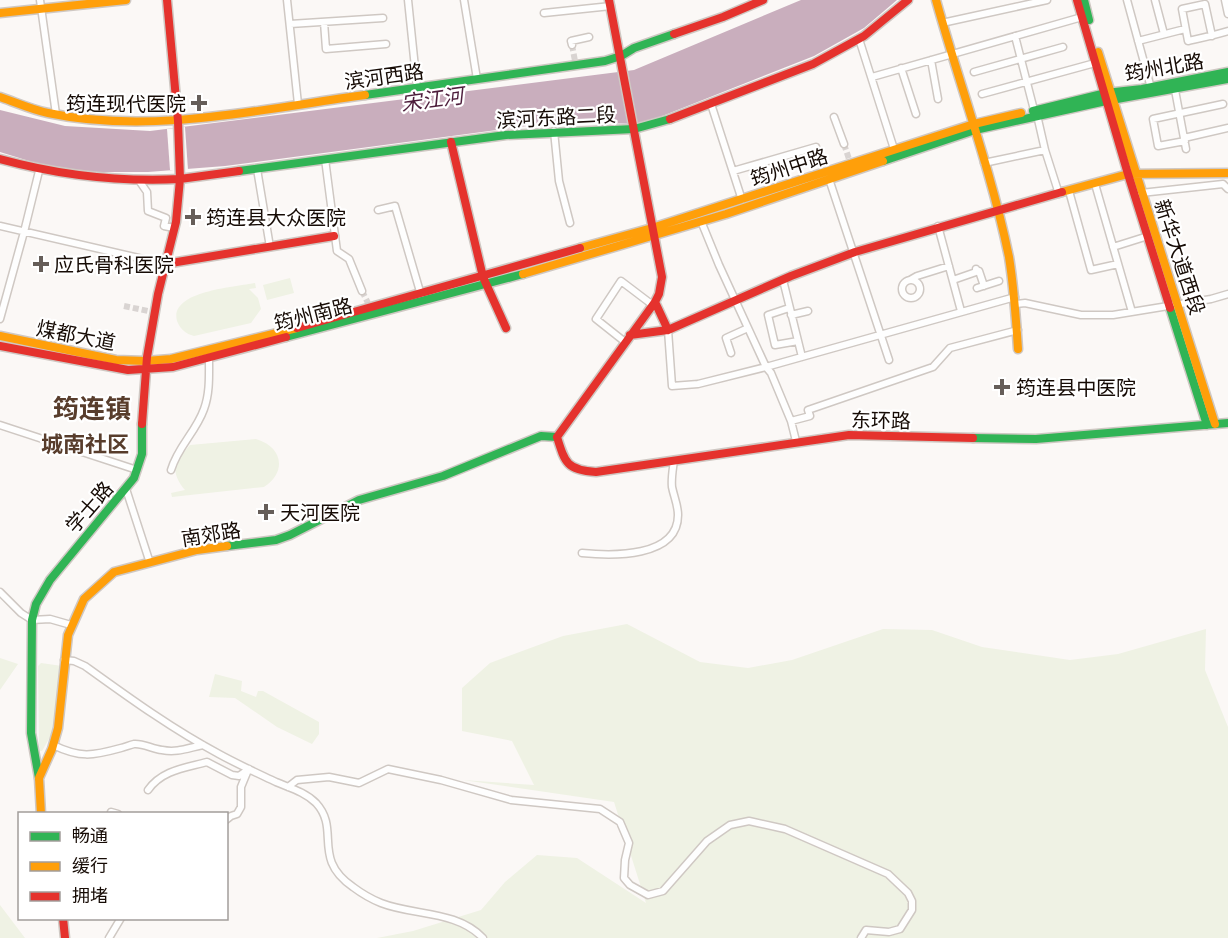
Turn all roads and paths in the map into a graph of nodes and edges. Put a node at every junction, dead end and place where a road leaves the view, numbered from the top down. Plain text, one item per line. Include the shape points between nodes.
1 (126, 0) edge
2 (167, 0) edge
3 (287, 0) edge
4 (408, 0) edge
5 (464, 0) edge
6 (763, 0) edge
7 (908, 0) edge
8 (936, 0) edge
9 (1047, 0) edge
10 (1077, 0) edge
11 (1084, 0) edge
12 (1127, 0) edge
13 (1155, 0) edge
14 (1225, 0) edge
15 (1205, 2) edge
16 (610, 3) edge
17 (41, 4) edge
18 (1228, 10) edge
19 (0, 13) edge
20 (544, 14) dead end
21 (1082, 16) junction
22 (383, 18) dead end
23 (324, 22) junction
24 (942, 23) junction
25 (290, 24) junction
26 (1185, 29) junction
27 (1228, 31) edge
28 (1164, 34) junction
29 (1015, 36) junction
30 (1212, 36) junction
31 (589, 37) dead end
32 (859, 39) junction
33 (1138, 41) junction
34 (386, 44) dead end
35 (572, 45) dead end
36 (1063, 47) dead end
37 (951, 54) junction
38 (621, 56) junction
39 (1022, 59) junction
40 (931, 60) junction
41 (1095, 63) junction
42 (901, 68) junction
43 (974, 72) dead end
44 (1228, 72) edge
45 (872, 76) junction
46 (477, 79) junction
47 (1228, 79) edge
48 (1028, 81) junction
49 (417, 87) junction
50 (1151, 88) junction
51 (1174, 90) junction
52 (982, 94) dead end
53 (0, 97) edge
54 (1108, 97) junction
55 (938, 99) dead end
56 (298, 104) junction
57 (711, 104) junction
58 (1223, 104) dead end
59 (1036, 113) junction
60 (1179, 113) junction
61 (56, 114) junction
62 (916, 114) dead end
63 (834, 117) dead end
64 (178, 124) junction
65 (974, 127) junction
66 (1228, 128) edge
67 (634, 129) junction
68 (554, 131) junction
69 (1184, 139) junction
70 (451, 142) junction
71 (843, 144) tunnel mouth
72 (816, 147) dead end
73 (894, 149) junction
74 (1186, 149) dead end
75 (1045, 150) junction
76 (0, 159) edge
77 (325, 159) junction
78 (984, 163) junction
79 (257, 169) junction
80 (39, 171) junction
81 (733, 171) junction
82 (1228, 173) edge
83 (1132, 174) junction
84 (180, 177) junction
85 (829, 179) junction
86 (140, 182) junction
87 (1095, 184) junction
88 (1228, 189) edge
89 (1069, 191) junction
90 (1142, 193) junction
91 (1059, 194) junction
92 (742, 200) junction
93 (378, 210) dead end
94 (998, 210) junction
95 (701, 221) junction
96 (570, 223) dead end
97 (0, 226) edge
98 (938, 226) junction
99 (174, 228) junction
100 (24, 232) junction
101 (653, 232) junction
102 (334, 236) junction
103 (1148, 236) junction
104 (270, 247) junction
105 (1113, 247) junction
106 (855, 252) junction
107 (165, 264) junction
108 (1118, 264) junction
109 (949, 266) junction
110 (783, 280) junction
111 (910, 280) dead end
112 (952, 280) junction
113 (484, 281) junction
114 (999, 281) dead end
115 (984, 286) junction
116 (977, 288) dead end
117 (362, 291) tunnel mouth
118 (421, 294) junction
119 (1228, 294) edge
120 (735, 300) junction
121 (1016, 300) junction
122 (655, 302) junction
123 (1175, 305) junction
124 (807, 311) dead end
125 (961, 311) junction
126 (790, 312) junction
127 (1132, 312) junction
128 (0, 319) edge
129 (506, 328) dead end
130 (748, 328) junction
131 (668, 330) junction
132 (1018, 330) junction
133 (881, 334) junction
134 (0, 336) edge
135 (627, 338) junction
136 (798, 341) junction
137 (0, 346) edge
138 (1018, 349) dead end
139 (731, 353) dead end
140 (802, 357) junction
141 (209, 358) junction
142 (889, 360) dead end
143 (146, 366) junction
144 (766, 367) junction
145 (790, 421) junction
146 (1228, 423) edge
147 (1211, 424) junction
148 (0, 425) edge
149 (557, 437) junction
150 (796, 441) junction
151 (674, 460) junction
152 (137, 470) junction
153 (171, 470) dead end
154 (126, 489) junction
155 (582, 553) dead end
156 (150, 563) junction
157 (0, 592) edge
158 (32, 620) junction
159 (71, 625) junction
160 (64, 660) junction
161 (53, 745) junction
162 (203, 745) junction
163 (249, 770) junction
164 (39, 778) junction
165 (288, 787) junction
166 (147, 790) dead end
167 (41, 812) edge
168 (228, 818) edge
169 (63, 920) edge
170 (120, 920) edge
171 (65, 938) edge
172 (109, 938) edge
173 (483, 938) edge
174 (861, 938) edge

1 - 17 main road
2 - 64 main road
3 - 25 street
4 - 49 street
5 - 46 street
6 - 38 main road, 滨河西路
7 - 32 main road, 滨河东路二段
8 - 24 main road
9 - 24 street
10 - 21 main road
11 - 54 main road
12 - 33 street
13 - 28 street
14 - 18 street
15 - 26 street via 1182,9
15 - 30 street
16 - 20 street
16 - 38 main road
17 - 19 main road
17 - 61 street
21 - 29 street
21 - 41 main road
22 - 23 street
23 - 25 street
23 - 34 street via 326,49
24 - 37 main road
25 - 56 street
26 - 28 street
26 - 30 street via 1188,41
27 - 30 street
28 - 33 street
29 - 37 street
29 - 39 street
31 - 35 street via 571,41
32 - 45 street
32 - 57 main road, 滨河东路二段 via 813,64
33 - 50 street
36 - 39 street
37 - 40 street
37 - 65 main road
38 - 46 main road, 滨河西路
38 - 67 main road
39 - 43 street
39 - 48 street
40 - 42 street
40 - 55 street
41 - 48 street
41 - 54 main road
42 - 45 street
42 - 62 street
44 - 50 main road, 筠州北路
45 - 73 street
46 - 49 main road, 滨河西路
47 - 51 main road, 筠州北路
48 - 52 street
48 - 59 street
49 - 56 main road, 滨河西路
50 - 54 main road, 筠州北路
51 - 54 main road, 筠州北路
51 - 60 street
53 - 61 main road, 滨河西路
54 - 59 main road, 筠州中路
54 - 83 main road, 新华大道西段
56 - 64 main road, 滨河西路
57 - 67 main road, 滨河东路二段
57 - 81 street
58 - 60 street
59 - 65 main road, 筠州中路
59 - 75 street
60 - 69 street
60 - 69 street via 1153,119 1158,146
61 - 64 main road, 滨河西路
63 - 71 street
64 - 84 main road, 学士路
65 - 73 main road, 筠州中路
65 - 78 main road
65 - 85 main road, 筠州中路
66 - 69 street
67 - 68 main road, 滨河东路二段
67 - 101 main road
68 - 70 main road, 滨河东路二段
68 - 96 street via 559,182
69 - 74 street
70 - 77 main road, 滨河东路二段
70 - 113 main road
72 - 81 street
73 - 92 main road, 筠州中路
75 - 78 street
75 - 91 street
76 - 80 main road, 滨河东路二段
77 - 79 main road, 滨河东路二段
77 - 102 street
78 - 94 main road
79 - 84 main road, 滨河东路二段
79 - 104 street
80 - 86 main road, 滨河东路二段
80 - 100 street
81 - 92 street
82 - 83 main road
83 - 87 main road
83 - 90 main road, 新华大道西段
83 - 103 main road, 新华大道西段
84 - 86 main road, 滨河东路二段
84 - 99 main road, 学士路
85 - 95 main road, 筠州中路
85 - 106 street
86 - 99 street via 147,192 148,211 166,218 164,226
87 - 89 main road
87 - 105 street
88 - 90 street via 1223,184
89 - 91 main road
89 - 108 street via 1091,270
90 - 123 main road, 新华大道西段
91 - 94 main road
92 - 101 main road, 筠州中路
93 - 118 street via 396,206
94 - 98 main road
94 - 121 main road
95 - 101 main road, 筠州中路
95 - 120 street
97 - 100 street
98 - 106 main road
98 - 109 street
99 - 107 main road, 学士路
100 - 107 street
100 - 128 street
101 - 113 main road, 筠州中路
101 - 122 main road via 662,277
102 - 104 main road
102 - 117 street via 337,251 349,259
103 - 105 street
103 - 123 main road, 新华大道西段
104 - 107 main road
105 - 108 street
106 - 110 main road
106 - 133 street
107 - 143 main road, 学士路 via 152,312
108 - 127 street
109 - 111 street
109 - 112 street
110 - 120 main road
110 - 126 street
112 - 115 street via 976,270
112 - 125 street
113 - 118 main road, 筠州南路
113 - 129 main road
113 - 141 main road, 筠州南路
114 - 115 street
115 - 116 street
118 - 143 main road, 筠州南路
119 - 123 street
120 - 130 street
120 - 131 main road
121 - 125 street
121 - 127 street via 1081,315
121 - 132 main road
122 - 131 main road
122 - 135 main road
122 - 135 street via 650,303 621,281 596,319
123 - 127 street
123 - 147 main road, 新华大道西段
124 - 126 street
125 - 133 street
126 - 136 street
126 - 136 street via 768,315 775,345
130 - 139 street via 726,338
130 - 144 street
131 - 135 main road
131 - 144 street via 672,386 698,384
132 - 138 main road
132 - 145 street via 950,348 933,367 808,410 810,416
133 - 140 street
133 - 142 street
134 - 143 main road, 煤都大道
135 - 149 main road
136 - 140 street
137 - 143 main road, 煤都大道 via 126,370
140 - 144 street
141 - 143 main road, 筠州南路 via 173,367
141 - 153 street via 204,409 175,455
143 - 152 main road, 学士路 via 142,454
144 - 145 street
145 - 150 street
146 - 147 main road, 东环路
147 - 150 main road, 东环路 via 1036,439 849,435
148 - 152 street
149 - 151 main road, 东环路 via 565,461 577,471 596,472
149 - 156 main road, 南郊路 via 541,436 443,476 359,500 276,540 197,550
150 - 151 main road, 东环路
151 - 155 street via 672,488 678,517 674,531 654,549
152 - 154 main road, 学士路
154 - 156 street
154 - 158 main road, 学士路 via 50,580
156 - 159 main road, 南郊路 via 114,572 84,599
157 - 158 street
158 - 159 street via 50,619
158 - 164 main road, 学士路 via 31,733
159 - 160 main road, 南郊路
160 - 161 main road, 南郊路 via 61,710
160 - 162 street via 85,666
161 - 162 street via 77,755 132,744 174,752
161 - 164 main road, 南郊路
162 - 163 street
163 - 165 street
163 - 166 street via 232,775 207,762 174,770 154,781
163 - 168 street via 241,787 241,807
164 - 167 main road, 南郊路
165 - 173 street via 307,796 322,812 333,868 350,885 381,903 464,923
165 - 174 street via 297,780 328,777 359,783 388,769 511,800 600,808 620,822 629,843 624,878 648,896 663,891 707,841 730,825 749,821 785,829 888,874 908,893 912,910 900,929 866,930
169 - 171 main road
170 - 172 street

